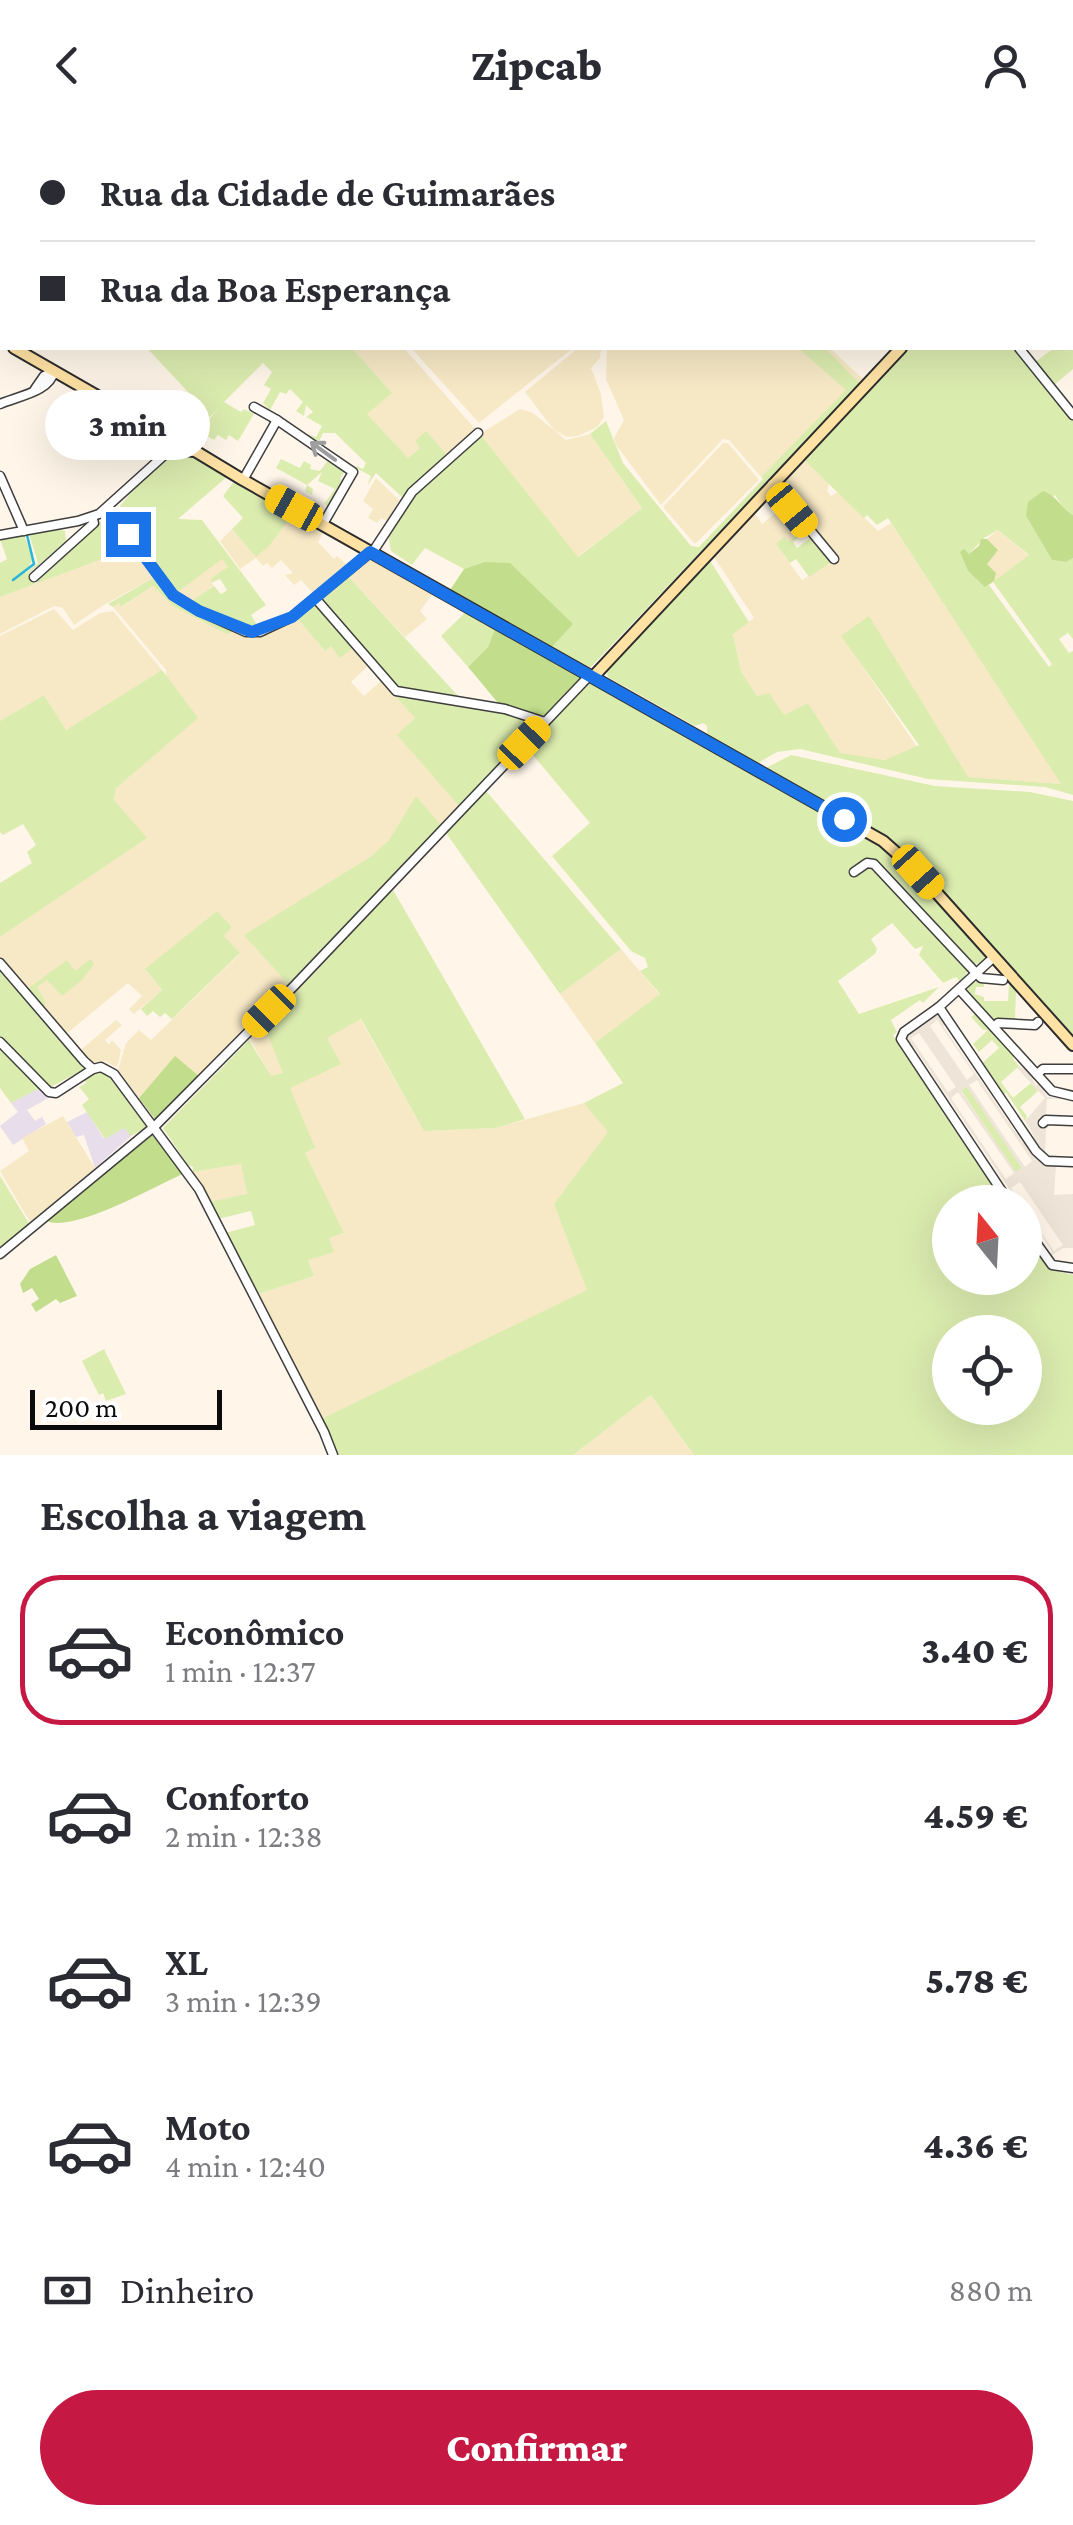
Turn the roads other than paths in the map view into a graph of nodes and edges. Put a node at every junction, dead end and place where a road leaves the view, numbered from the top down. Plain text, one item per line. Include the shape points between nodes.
1 (17, 350) edge
2 (899, 350) edge
3 (1021, 350) edge
4 (54, 371) junction
5 (0, 404) edge
6 (254, 407) dead end
7 (1073, 416) edge
8 (277, 420) junction
9 (148, 426) junction
10 (165, 426) junction
11 (478, 432) dead end
12 (181, 436) junction
13 (157, 442) junction
14 (172, 449) junction
15 (195, 451) junction
16 (150, 466) junction
17 (0, 476) edge
18 (243, 480) junction
19 (772, 484) junction
20 (108, 507) junction
21 (92, 517) junction
22 (66, 524) junction
23 (323, 524) junction
24 (24, 531) junction
25 (0, 535) edge
26 (76, 542) junction
27 (372, 552) junction
28 (834, 559) dead end
29 (34, 577) dead end
30 (316, 599) junction
31 (591, 676) junction
32 (545, 722) junction
33 (854, 872) dead end
34 (994, 956) junction
35 (0, 963) edge
36 (976, 974) junction
37 (1003, 980) dead end
38 (959, 988) junction
39 (939, 1007) junction
40 (1038, 1022) dead end
41 (994, 1027) junction
42 (0, 1042) edge
43 (1073, 1045) edge
44 (1073, 1069) edge
45 (94, 1070) junction
46 (1037, 1074) junction
47 (1073, 1096) edge
48 (1073, 1121) edge
49 (1043, 1123) dead end
50 (155, 1126) junction
51 (1073, 1162) edge
52 (998, 1185) edge
53 (1042, 1251) edge
54 (0, 1254) edge
55 (1073, 1268) edge
56 (333, 1455) edge

1 - 4 main road
2 - 19 main road
3 - 7 street
4 - 5 street via 49,384
4 - 9 main road
6 - 8 street
8 - 18 street
23 -> 8 street via 353,472
9 - 10 main road
9 - 13 main road
10 - 12 main road
10 - 13 main road
11 - 27 street via 412,492
12 - 14 main road
12 - 15 main road
13 - 14 main road
13 - 16 street
14 - 15 main road
14 - 16 street
15 - 18 main road
16 - 20 street
17 - 24 street
18 - 23 main road
19 - 28 street
19 - 31 main road
20 - 21 street
20 - 30 street via 173,595 239,629 273,627
21 - 22 street
21 - 26 street
22 - 24 street
22 - 26 street
23 - 27 main road
24 - 25 street
26 - 29 street
27 - 30 street
27 - 31 main road
30 - 32 street via 396,691
31 - 32 street
31 - 34 main road via 883,841
32 - 50 street
33 - 36 street via 874,864
34 - 36 street
34 - 43 main road
35 - 45 street
36 - 37 street
36 - 38 street
38 - 39 street
38 - 41 street
39 - 51 street via 1036,1151 1048,1161
39 - 52 street via 904,1032 901,1042
40 - 41 street
41 - 46 street
42 - 45 street via 49,1092
44 - 46 street
45 - 50 street via 114,1074
46 - 47 street via 1052,1091
48 - 49 street
50 - 54 street
50 - 56 street via 199,1188
53 - 55 street via 1052,1265

